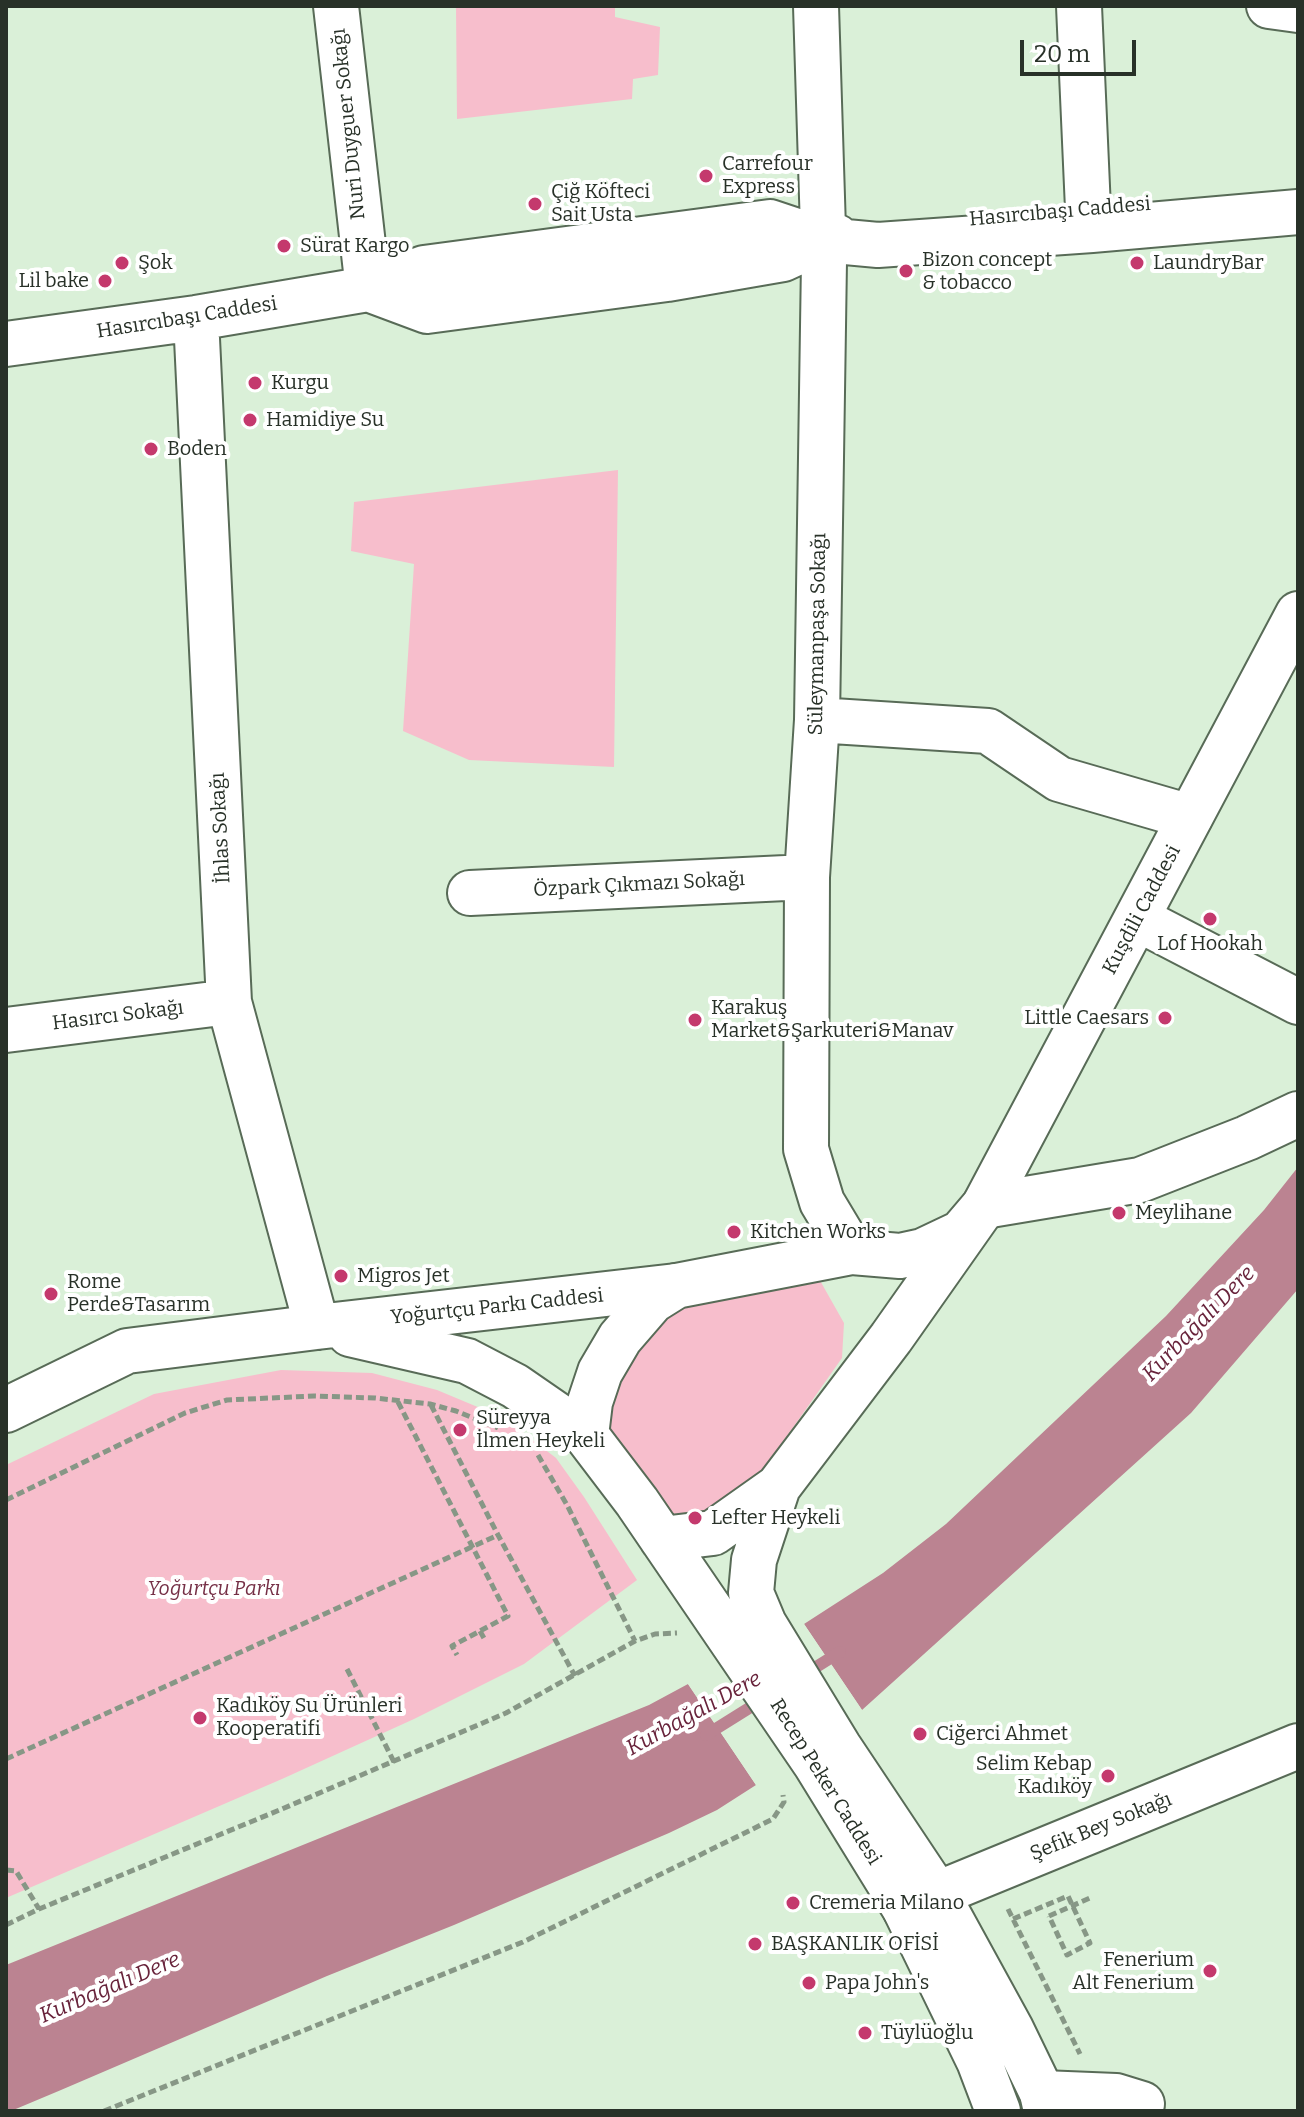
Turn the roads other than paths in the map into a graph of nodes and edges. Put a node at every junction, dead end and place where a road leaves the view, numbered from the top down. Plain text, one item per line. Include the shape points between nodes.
1 (336, 6) edge
2 (816, 6) edge
3 (1079, 6) edge
4 (1269, 6) edge
5 (1298, 10) edge
6 (1298, 192) edge
7 (1088, 209) junction
8 (1298, 212) edge
9 (824, 240) junction
10 (368, 289) junction
11 (196, 318) junction
12 (6, 344) edge
13 (1298, 614) edge
14 (817, 720) junction
15 (1190, 817) junction
16 (807, 877) junction
17 (470, 893) dead end
18 (1138, 919) junction
19 (229, 1002) junction
20 (1298, 1002) edge
21 (6, 1030) edge
22 (1298, 1114) edge
23 (984, 1206) junction
24 (852, 1252) junction
25 (676, 1286) junction
26 (317, 1327) junction
27 (891, 1338) junction
28 (6, 1410) edge
29 (586, 1435) junction
30 (778, 1487) junction
31 (662, 1539) junction
32 (748, 1632) junction
33 (1298, 1746) edge
34 (921, 1902) junction
35 (1044, 2102) edge
36 (1142, 2104) dead end
37 (998, 2111) edge

1 - 10 street, Nuri Duyguer Sokağı
2 - 9 street, Süleymanpaşa Sokağı
3 - 7 street
4 - 5 street
6 - 7 street, Hasırcıbaşı Caddesi
7 - 9 street, Hasırcıbaşı Caddesi via 872,228
8 - 9 street, Hasırcıbaşı Caddesi via 919,243
9 - 10 street, Hasırcıbaşı Caddesi via 783,259 427,311
9 - 14 street, Süleymanpaşa Sokağı
10 - 11 street, Hasırcıbaşı Caddesi
11 - 12 street, Hasırcıbaşı Caddesi
11 - 19 street, İhlas Sokağı
13 - 15 street, Kuşdili Caddesi
14 - 15 street via 988,731 1059,779
14 - 16 street, Süleymanpaşa Sokağı
15 - 18 street, Kuşdili Caddesi
16 - 17 street, Özpark Çıkmazı Sokağı
16 - 24 street, Süleymanpaşa Sokağı via 806,1149 822,1202
18 - 20 street
18 - 23 street, Kuşdili Caddesi
19 - 21 street, Hasırcı Sokağı
19 - 26 street, İhlas Sokağı
22 - 23 street via 1140,1180
23 - 24 street, Kuşdili Caddesi via 961,1233 923,1251 900,1256
23 - 27 street, Kuşdili Caddesi
24 - 25 street, Yoğurtçu Parkı Caddesi
24 - 27 street, Süleymanpaşa Sokağı via 884,1289
25 - 26 street, Yoğurtçu Parkı Caddesi
25 - 29 street, Yoğurtçu Parkı Caddesi via 652,1301 620,1338 600,1372
26 - 28 street, Yoğurtçu Parkı Caddesi via 127,1351
26 - 29 street, Yoğurtçu Parkı Caddesi via 467,1361 515,1386
27 - 30 street, Kuşdili Caddesi
29 - 31 street, Recep Peker Caddesi
30 - 31 street, Kuşdili Caddesi via 713,1533
30 - 32 street, Recep Peker Caddesi via 754,1560
31 - 32 street, Recep Peker Caddesi
32 - 34 street, Recep Peker Caddesi via 811,1765
33 - 34 street, Şefik Bey Sokağı
34 - 35 street, Recep Peker Caddesi via 1011,2029
34 - 37 street, Recep Peker Caddesi
35 - 36 street via 1093,2094

